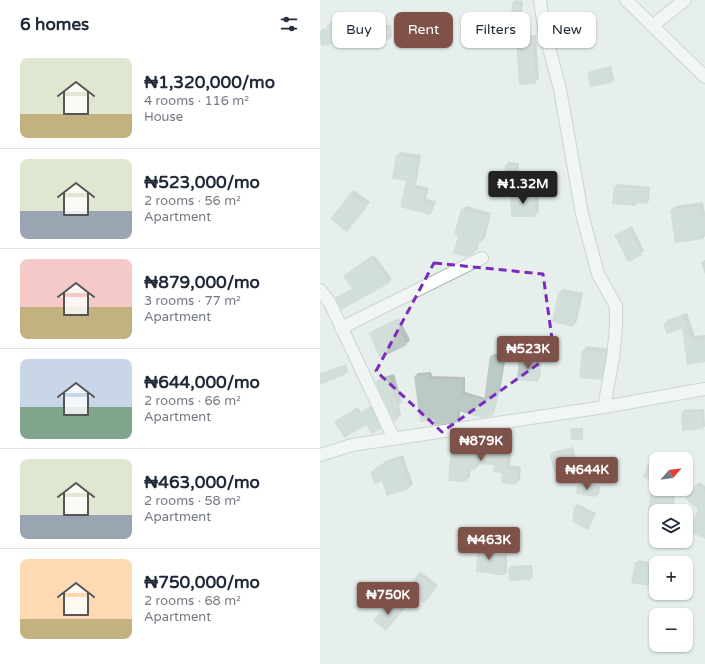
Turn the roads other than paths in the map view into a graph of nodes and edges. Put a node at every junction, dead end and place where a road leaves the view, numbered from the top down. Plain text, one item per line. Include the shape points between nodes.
1 (540, 0) edge
2 (626, 0) edge
3 (685, 0) edge
4 (652, 26) junction
5 (705, 78) edge
6 (482, 258) dead end
7 (320, 290) edge
8 (341, 328) junction
9 (705, 389) edge
10 (604, 407) junction
11 (394, 439) junction
12 (320, 455) edge

1 - 10 street via 544,29 560,89 582,214 598,274 616,306 613,358
2 - 4 street
3 - 4 street
4 - 5 street
6 - 8 street
7 - 8 street via 330,303
8 - 11 street
9 - 10 street
10 - 11 street
11 - 12 street via 352,446

